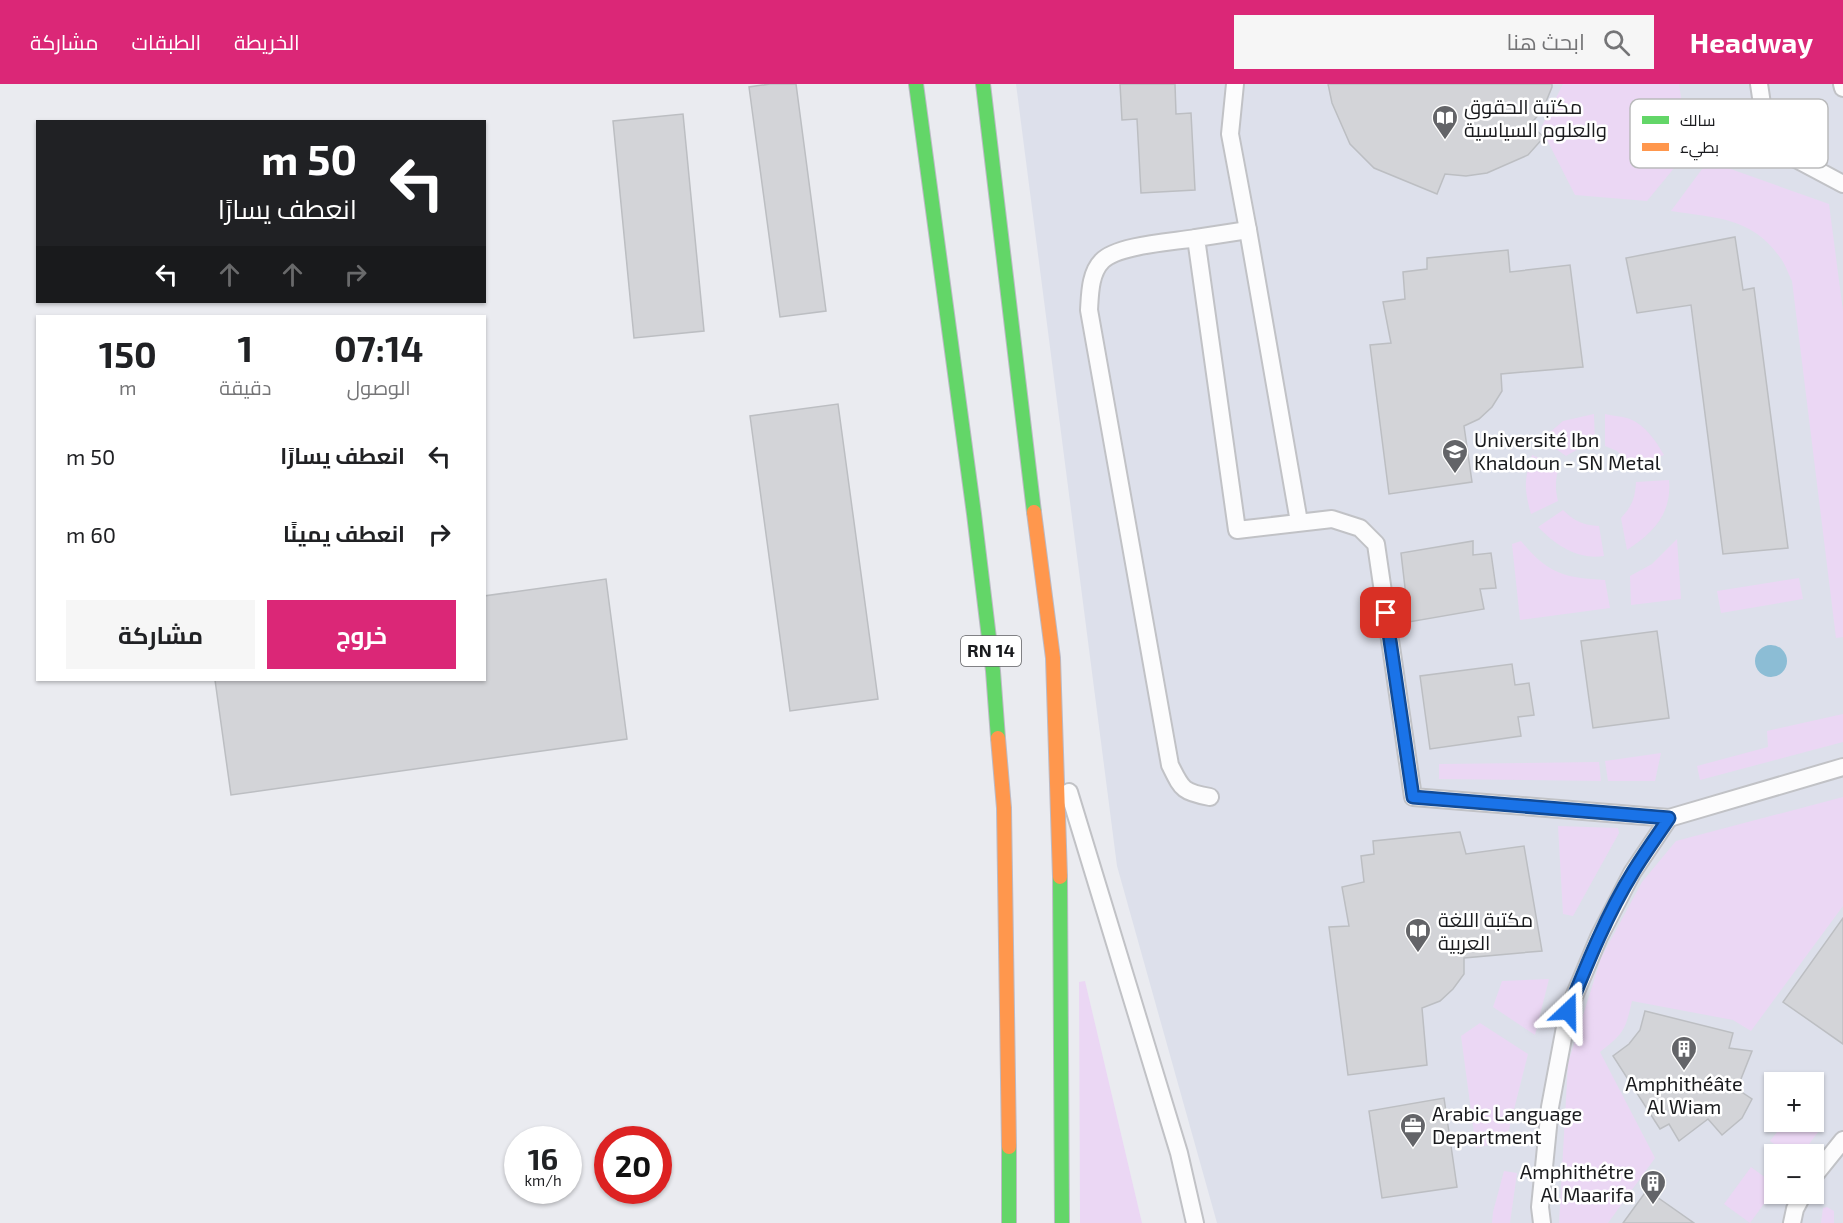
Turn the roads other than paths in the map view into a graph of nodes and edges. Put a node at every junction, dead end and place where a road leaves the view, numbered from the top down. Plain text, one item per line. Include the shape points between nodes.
1 (916, 84) edge
2 (982, 84) edge
3 (1235, 84) edge
4 (1759, 84) edge
5 (1761, 99) edge
6 (1813, 168) edge
7 (1843, 184) edge
8 (1248, 230) junction
9 (1196, 238) junction
10 (1299, 522) junction
11 (1057, 750) junction
12 (1843, 767) edge
13 (1210, 798) dead end
14 (1669, 818) junction
15 (1843, 1140) edge
16 (1824, 1164) edge
17 (1798, 1204) edge
18 (1009, 1223) edge
19 (1062, 1223) edge
20 (1195, 1223) edge
21 (1542, 1223) edge
22 (1792, 1223) edge

1 - 18 highway, RN 14 via 993,671 1004,808
2 - 11 highway, RN 14 via 1053,658
3 - 8 lane via 1230,134
4 - 5 lane
6 - 7 lane
8 - 9 lane
8 - 10 lane
9 - 10 lane via 1237,530
9 - 13 lane via 1118,251 1101,261 1091,283 1089,310 1170,765 1181,787
10 - 14 lane via 1332,519 1360,528 1376,544 1413,797
11 - 19 highway, RN 14
11 - 20 lane via 1179,1153
12 - 14 lane
14 - 21 lane via 1632,873 1603,927 1568,1011 1550,1107 1540,1207
15 - 16 lane
17 - 22 lane

